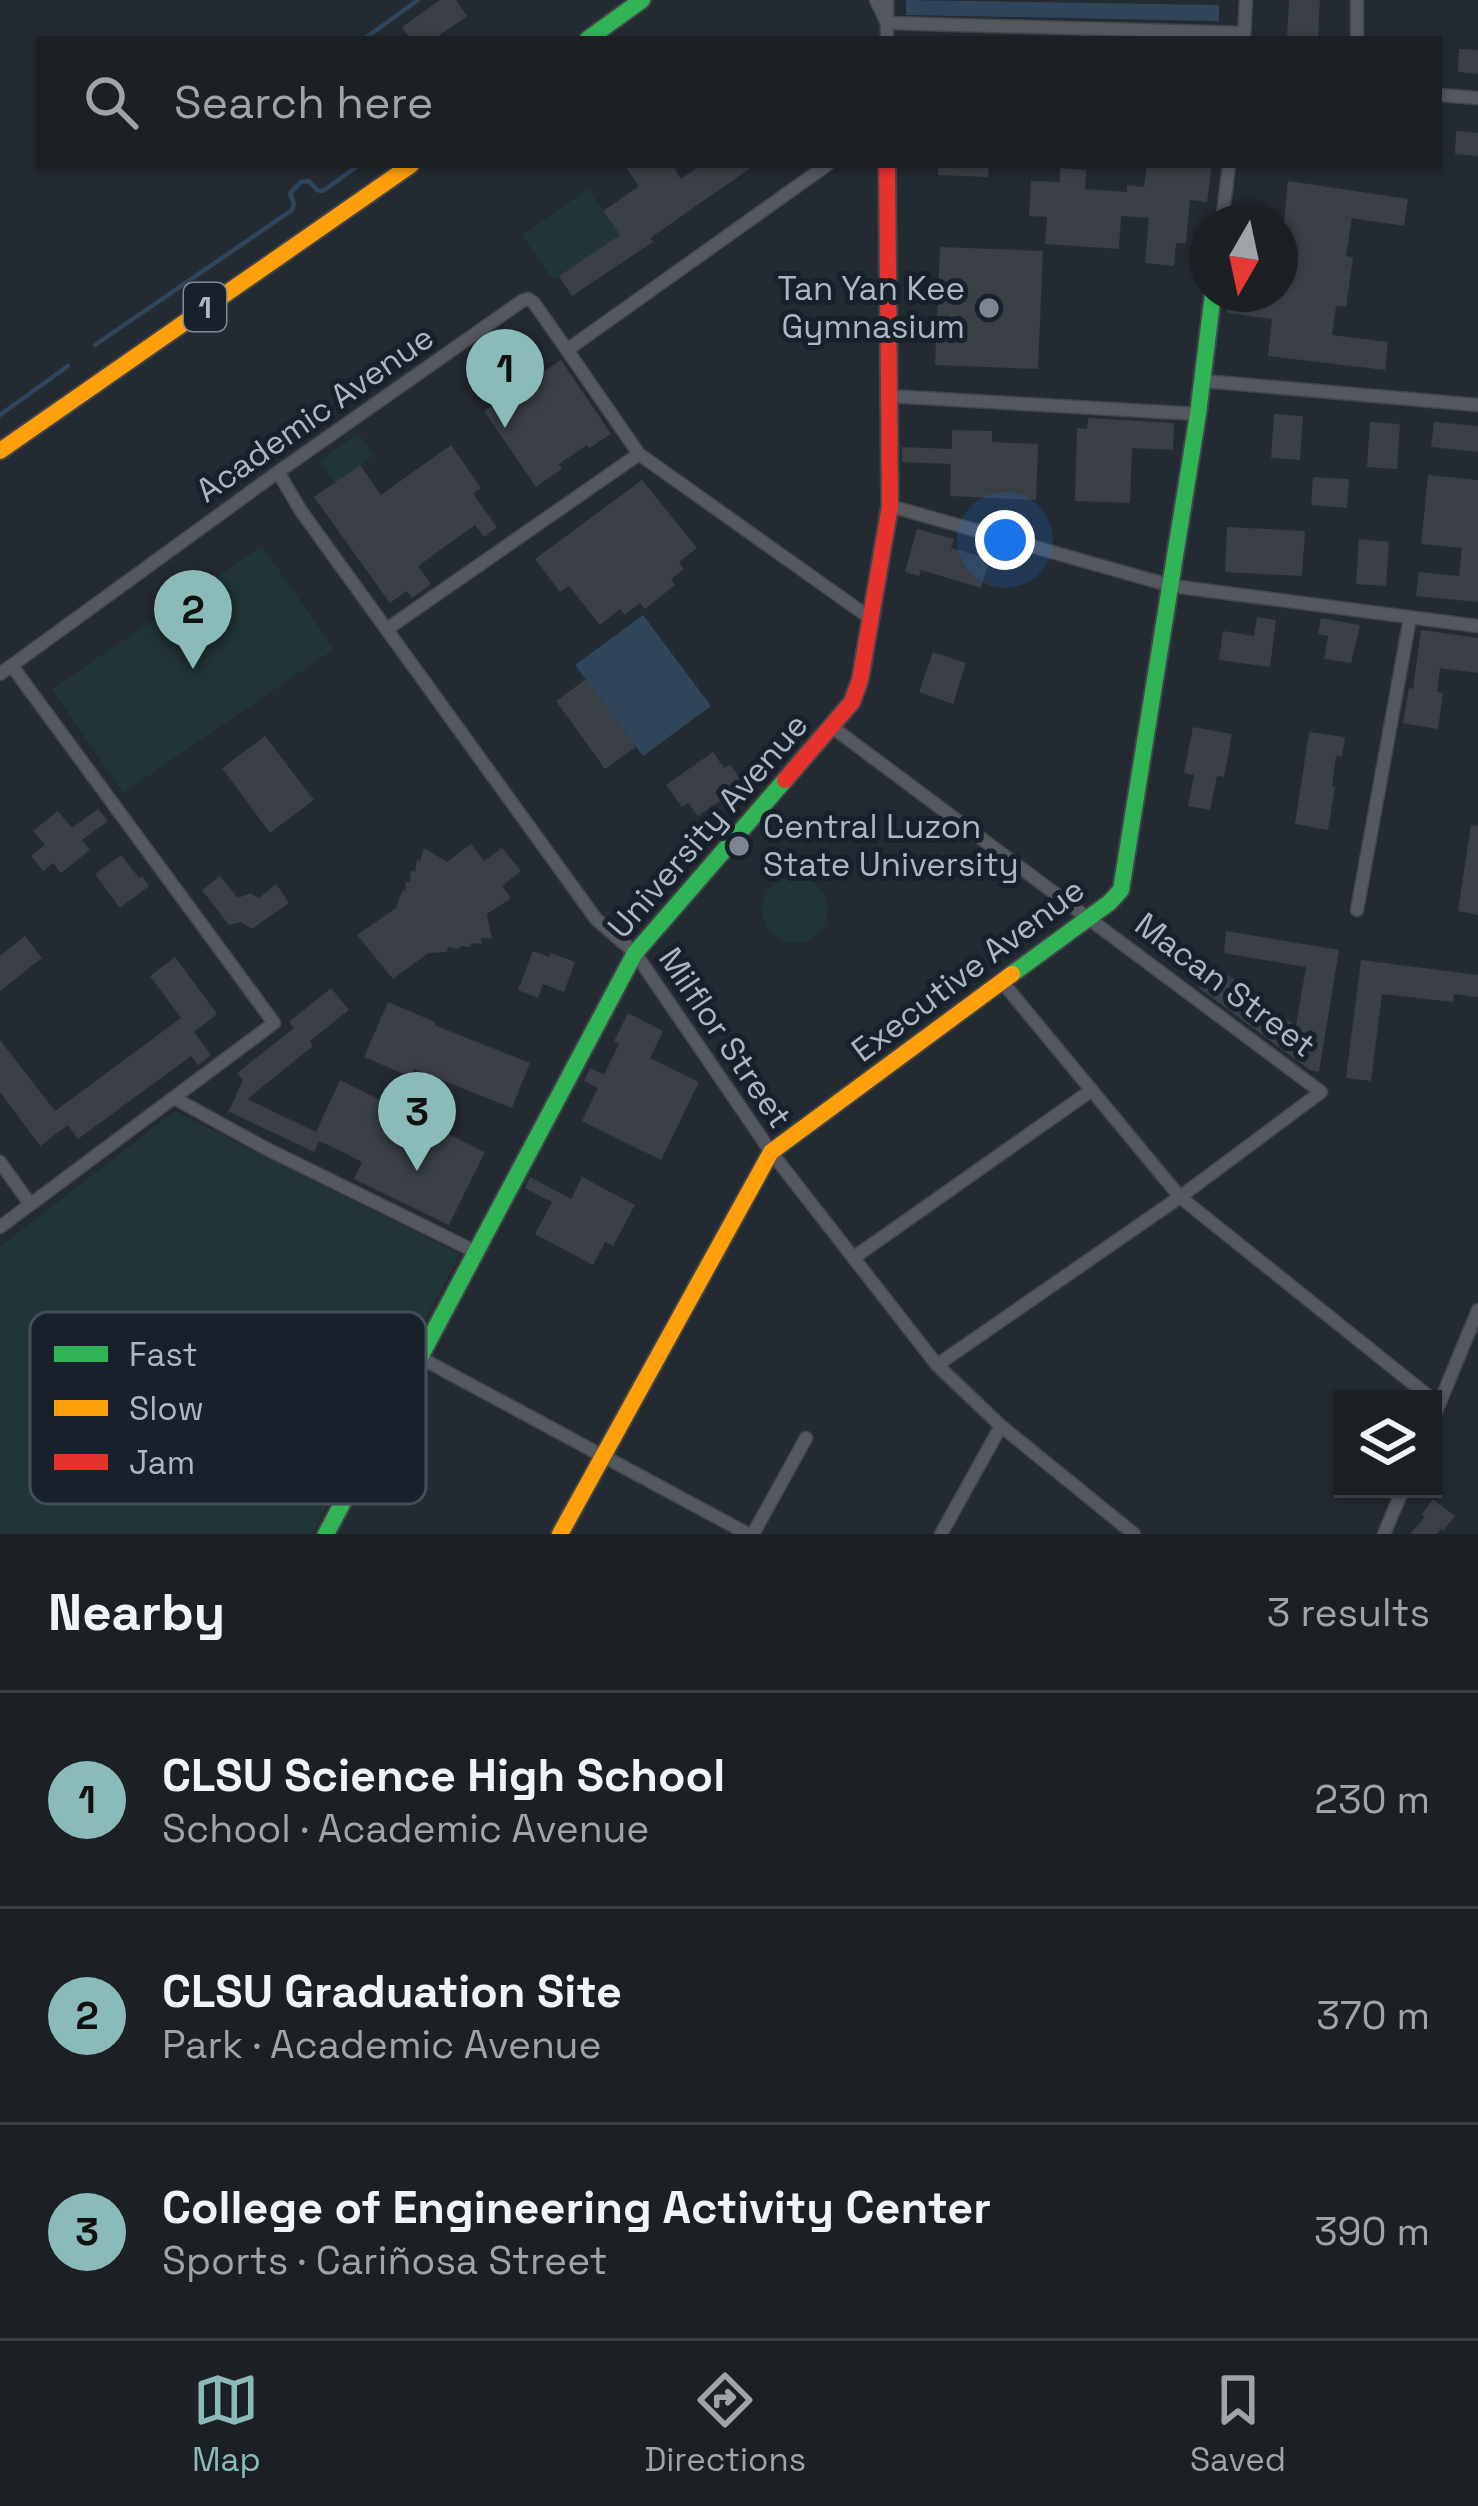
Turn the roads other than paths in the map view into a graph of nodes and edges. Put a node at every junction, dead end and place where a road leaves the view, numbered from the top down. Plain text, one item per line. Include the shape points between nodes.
1 (643, 0) edge
2 (876, 0) edge
3 (886, 0) edge
4 (1246, 0) edge
5 (1357, 0) edge
6 (887, 23) junction
7 (592, 36) edge
8 (887, 36) edge
9 (1244, 36) edge
10 (1357, 36) edge
11 (1442, 95) edge
12 (1478, 98) edge
13 (408, 168) edge
14 (823, 168) edge
15 (887, 168) edge
16 (1229, 168) edge
17 (1224, 204) edge
18 (1211, 312) edge
19 (567, 350) junction
20 (1203, 381) junction
21 (888, 396) junction
22 (1478, 404) edge
23 (1198, 414) junction
24 (0, 451) edge
25 (639, 454) junction
26 (278, 472) junction
27 (890, 506) junction
28 (1172, 586) junction
29 (870, 618) junction
30 (1410, 618) junction
31 (1478, 626) edge
32 (387, 629) junction
33 (6, 670) edge
34 (832, 727) junction
35 (1357, 910) dead end
36 (1090, 918) junction
37 (634, 952) junction
38 (1003, 983) junction
39 (1092, 1090) junction
40 (174, 1098) junction
41 (771, 1152) junction
42 (0, 1162) edge
43 (1180, 1197) junction
44 (30, 1204) junction
45 (0, 1227) edge
46 (474, 1251) junction
47 (853, 1258) junction
48 (1478, 1310) edge
49 (426, 1344) edge
50 (426, 1361) edge
51 (937, 1364) junction
52 (1421, 1390) edge
53 (1440, 1390) edge
54 (1001, 1426) junction
55 (806, 1438) dead end
56 (602, 1458) junction
57 (1399, 1498) edge
58 (342, 1504) edge
59 (326, 1534) edge
60 (560, 1534) edge
61 (751, 1534) edge
62 (941, 1534) edge
63 (1134, 1534) edge
64 (1384, 1534) edge

1 - 7 main road
2 - 6 street
3 - 6 street
4 - 9 street
5 - 10 street
6 - 8 street
6 - 9 street
11 - 12 street
13 - 24 main road, 1
14 - 19 street
15 - 21 main road, University Avenue
16 - 17 street
18 - 20 main road, Executive Avenue
19 - 25 street
19 - 26 street, Academic Avenue via 525,299
20 - 22 street
20 - 23 main road, Executive Avenue
21 - 23 street
21 - 27 main road, University Avenue
23 - 28 main road, Executive Avenue
25 - 29 street
25 - 32 street
26 - 32 street, Milflor Street
26 - 33 street, Academic Avenue
27 - 28 street
27 - 29 main road, University Avenue
28 - 30 street
28 - 36 main road, Executive Avenue via 1124,884
29 - 34 main road, University Avenue via 856,693
30 - 31 street
30 - 35 street
32 - 37 street, Milflor Street via 596,919
33 - 40 street via 274,1023
34 - 36 street, Macan Street
34 - 37 main road, University Avenue
36 - 38 main road, Executive Avenue
36 - 43 street, Macan Street via 1321,1092
37 - 41 street, Milflor Street
37 - 46 main road, University Avenue
38 - 39 street
38 - 41 main road, Executive Avenue
39 - 43 street
39 - 47 street
40 - 44 street
40 - 46 street
41 - 47 street, Milflor Street
41 - 56 main road, Executive Avenue
42 - 44 street
43 - 51 street, Macan Street
43 - 52 street
44 - 45 street
46 - 49 main road, University Avenue
47 - 51 street, Milflor Street
48 - 53 street
50 - 56 street
51 - 54 street, Milflor Street
54 - 62 street
54 - 63 street, Milflor Street
55 - 61 street
56 - 60 main road, Executive Avenue
56 - 61 street
57 - 64 street
58 - 59 main road, University Avenue

